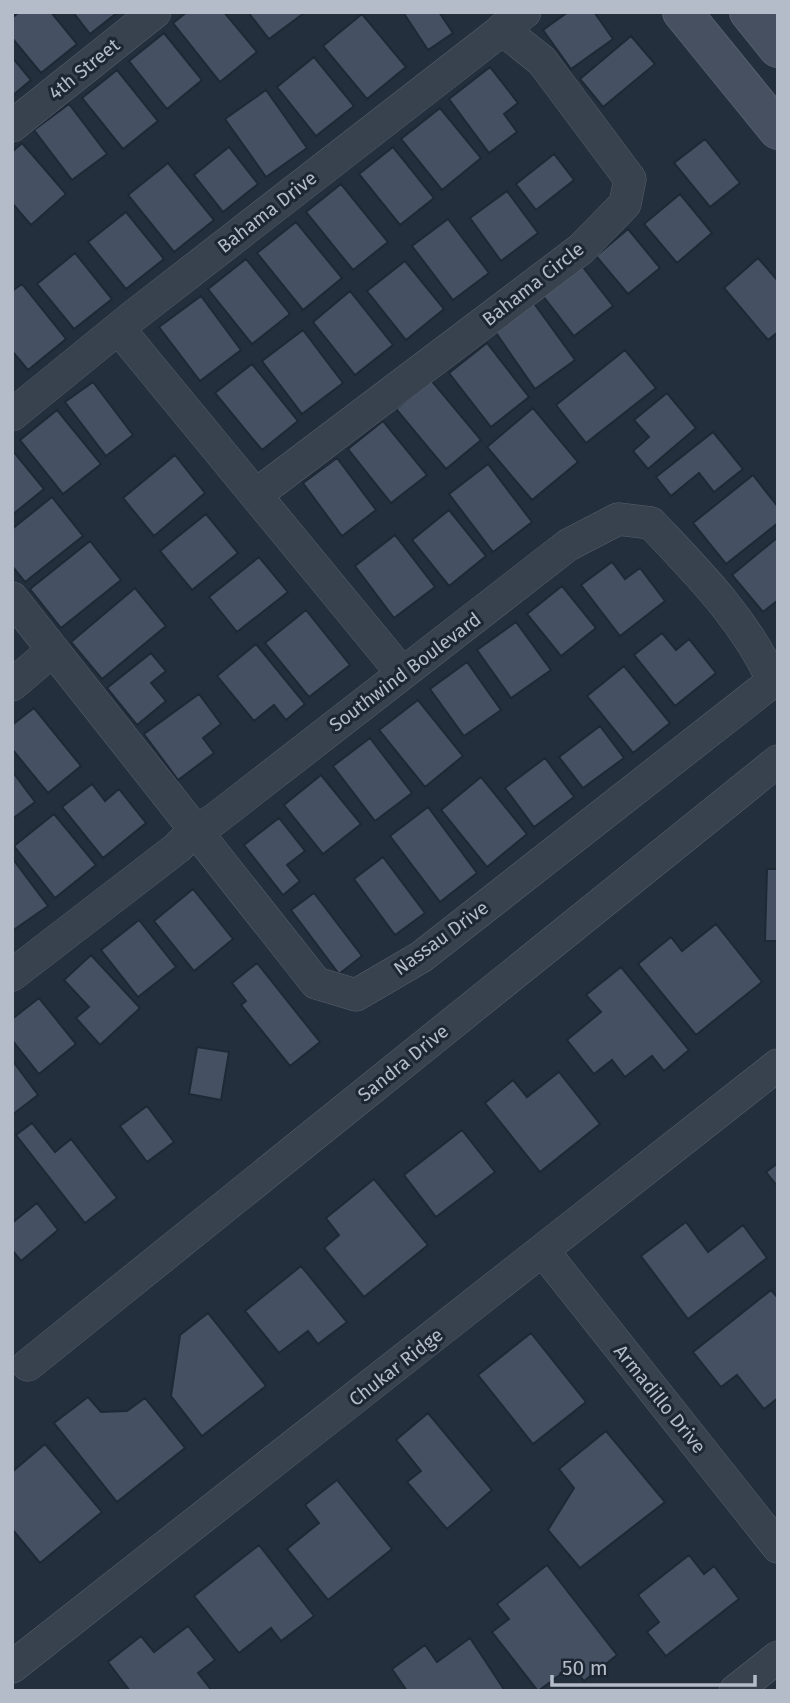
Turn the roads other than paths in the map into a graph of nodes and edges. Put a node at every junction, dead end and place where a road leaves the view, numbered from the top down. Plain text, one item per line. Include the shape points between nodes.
1 (155, 12) edge
2 (682, 12) edge
3 (749, 12) edge
4 (513, 20) edge
5 (778, 48) edge
6 (12, 126) edge
7 (778, 130) edge
8 (119, 329) junction
9 (12, 415) edge
10 (257, 494) junction
11 (12, 598) edge
12 (52, 652) junction
13 (402, 673) junction
14 (775, 682) edge
15 (12, 685) edge
16 (778, 761) edge
17 (195, 830) junction
18 (12, 975) edge
19 (778, 1065) edge
20 (544, 1252) junction
21 (28, 1364) dead end
22 (778, 1547) edge
23 (778, 1657) edge
24 (12, 1667) edge
25 (735, 1691) edge

1 - 6 street, 4th Street
2 - 7 main road
3 - 5 main road
4 - 8 street, Bahama Drive
4 - 10 street, Bahama Circle via 629,179 625,204 581,249
8 - 9 street, Bahama Drive
8 - 10 street
10 - 13 street
11 - 12 street, Nassau Drive
12 - 15 street
12 - 17 street, Nassau Drive
13 - 14 street, Southwind Boulevard via 568,545 618,519 651,523 725,602 757,646
13 - 17 street, Southwind Boulevard via 214,820
14 - 17 street, Nassau Drive via 421,957 356,995 316,983
16 - 21 street, Sandra Drive
17 - 18 street, Southwind Boulevard
19 - 20 street, Chukar Ridge
20 - 22 street, Armadillo Drive
20 - 24 street, Chukar Ridge
23 - 25 street

